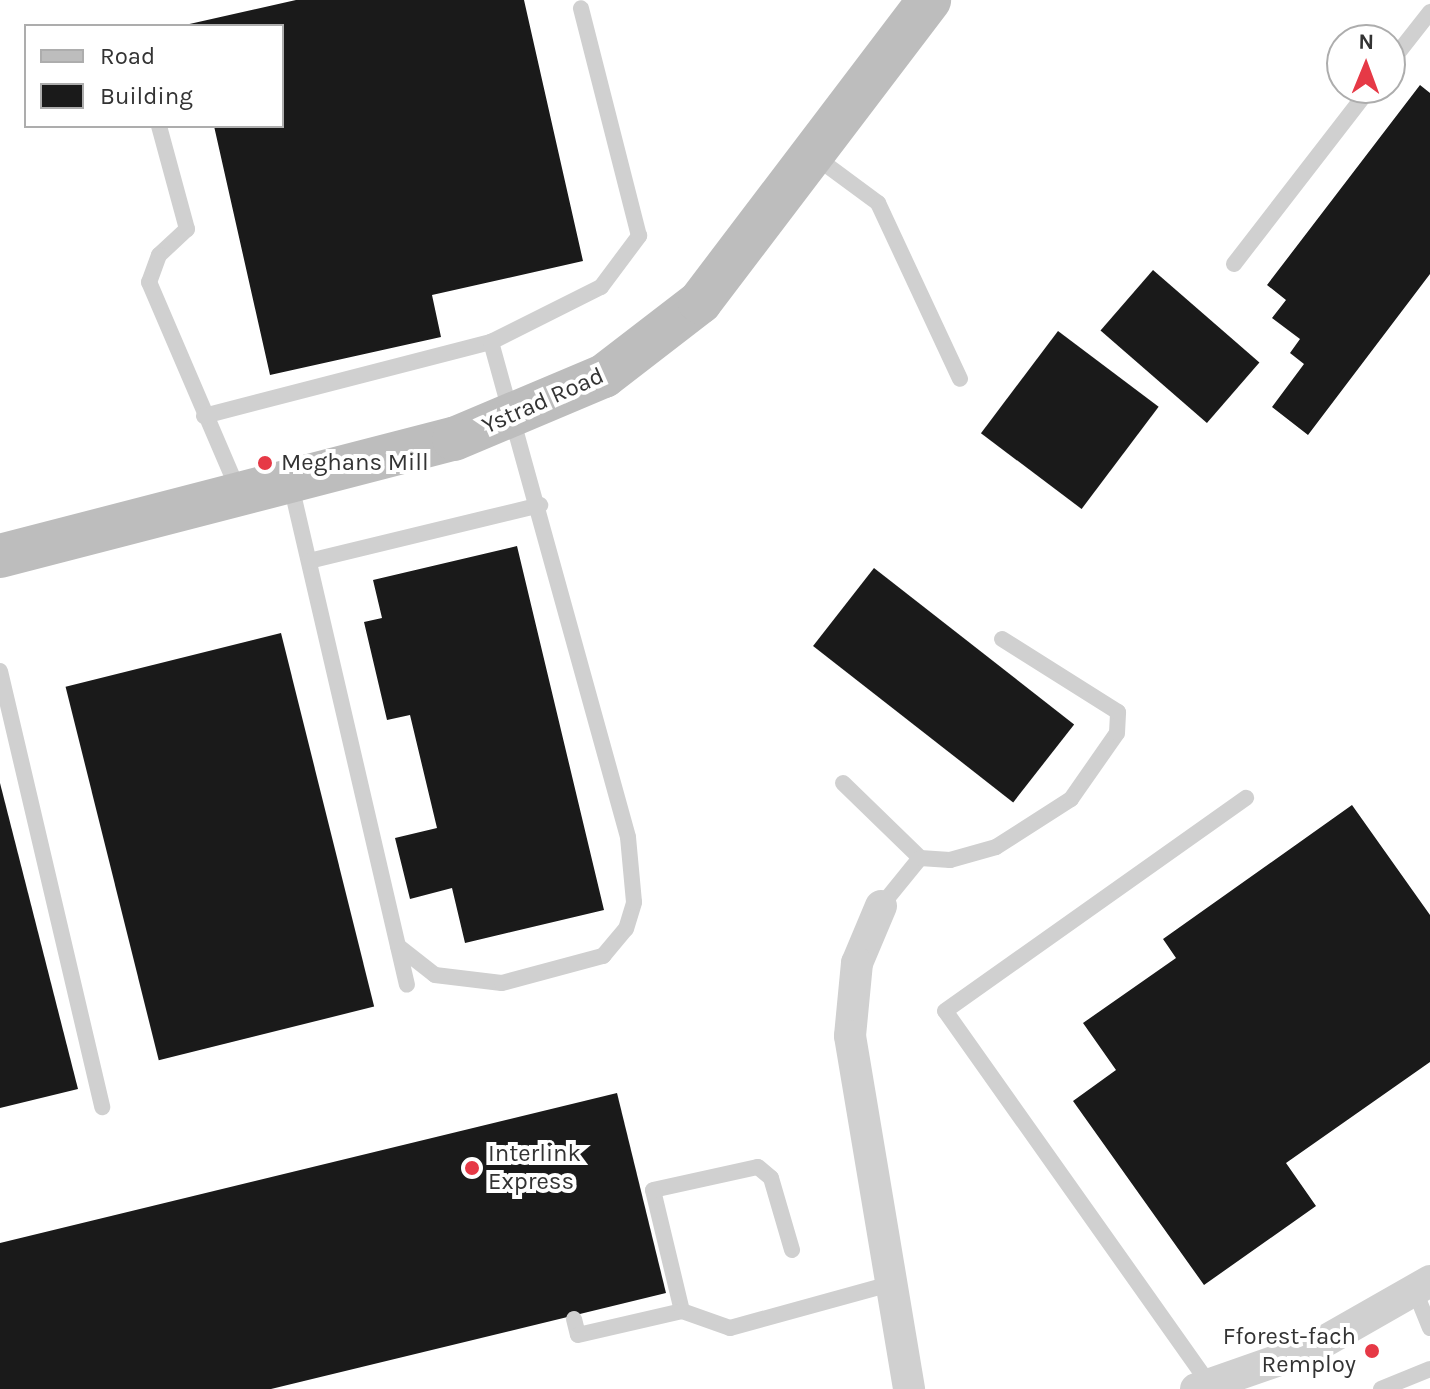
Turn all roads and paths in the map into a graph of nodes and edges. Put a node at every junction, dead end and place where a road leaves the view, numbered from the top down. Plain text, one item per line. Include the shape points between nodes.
1 (929, 0) edge
2 (581, 8) dead end
3 (1430, 12) edge
4 (1406, 43) edge
5 (1358, 104) edge
6 (160, 128) edge
7 (811, 154) junction
8 (1234, 264) dead end
9 (491, 342) junction
10 (960, 379) dead end
11 (204, 416) junction
12 (517, 416) junction
13 (290, 480) junction
14 (239, 492) junction
15 (540, 505) junction
16 (0, 556) edge
17 (309, 561) junction
18 (1002, 639) dead end
19 (0, 673) edge
20 (843, 783) dead end
21 (1246, 798) dead end
22 (920, 858) junction
23 (881, 906) joint
24 (398, 946) junction
25 (407, 985) dead end
26 (102, 1107) dead end
27 (792, 1250) dead end
28 (890, 1284) junction
29 (1423, 1286) edge
30 (682, 1311) junction
31 (574, 1319) dead end
32 (1430, 1328) edge
33 (1430, 1369) edge
34 (1203, 1387) edge
35 (909, 1389) edge
36 (1381, 1389) edge

1 - 7 street, Ystrad Road
2 - 9 lane via 639,236 601,287
3 - 4 lane
5 - 8 lane
6 - 11 lane via 187,229 159,255 149,282
7 - 10 lane via 878,203
7 - 12 street, Ystrad Road via 700,302 604,376
9 - 11 lane
9 - 12 lane
11 - 14 lane
12 - 13 street, Ystrad Road via 454,439
12 - 15 lane
13 - 14 street, Ystrad Road
13 - 17 lane
14 - 16 street, Ystrad Road
15 - 17 lane
15 - 24 lane via 633,858 631,917 603,956 491,985 435,975
17 - 24 lane
18 - 22 lane via 1118,712 1117,733 1071,799 1029,829 950,860
19 - 26 lane
20 - 22 lane
21 - 34 lane via 945,1011
22 - 23 lane
23 - 28 street via 857,963 850,1036
24 - 25 lane
27 - 30 lane via 771,1178 758,1167 653,1190
28 - 30 lane via 730,1328
28 - 35 street
29 - 32 lane
29 - 34 street via 1311,1349
30 - 31 lane via 578,1335
33 - 36 lane

